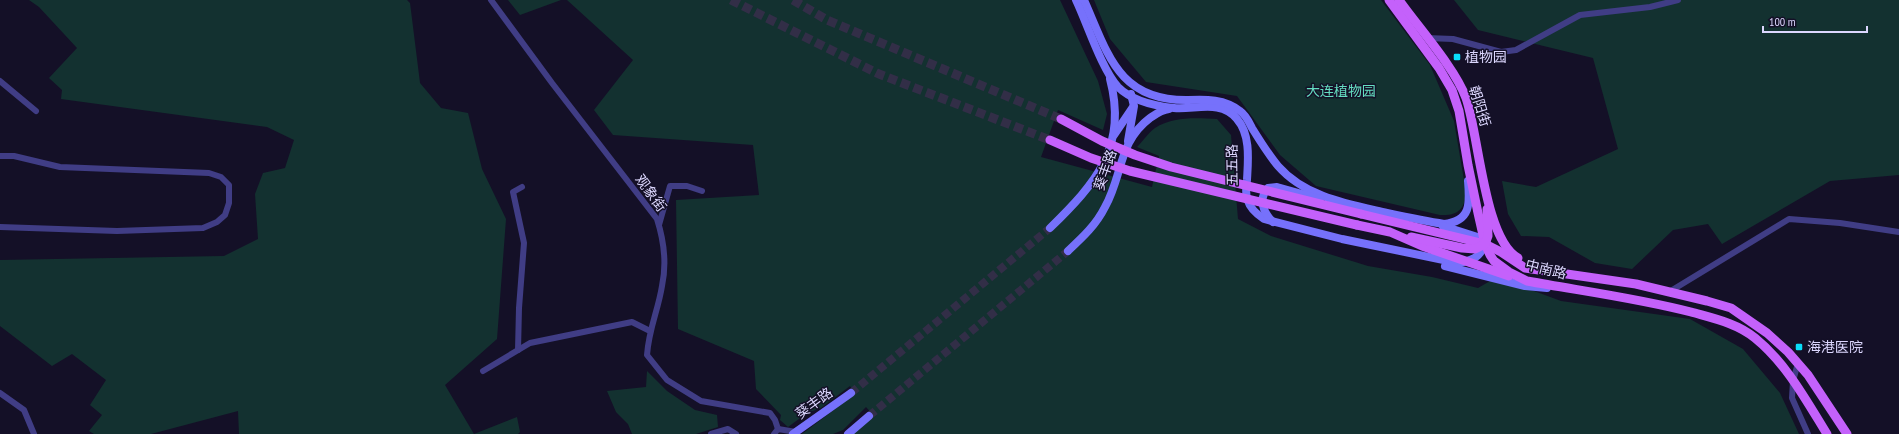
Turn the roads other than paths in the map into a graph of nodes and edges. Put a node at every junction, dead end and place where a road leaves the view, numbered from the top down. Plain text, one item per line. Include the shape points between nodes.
1 (491, 0) edge
2 (1076, 0) edge
3 (1084, 0) edge
4 (1389, 0) edge
5 (1399, 0) edge
6 (1678, 0) edge
7 (1427, 38) junction
8 (1109, 76) junction
9 (1124, 78) junction
10 (0, 81) edge
11 (1160, 97) junction
12 (1133, 102) junction
13 (1144, 102) junction
14 (1175, 108) junction
15 (36, 110) dead end
16 (1061, 120) tunnel mouth
17 (1121, 125) junction
18 (1130, 128) junction
19 (1114, 136) junction
20 (1050, 140) tunnel mouth
21 (1128, 142) junction
22 (0, 156) edge
23 (1468, 165) junction
24 (522, 187) dead end
25 (1485, 190) junction
26 (702, 191) dead end
27 (1346, 204) junction
28 (1273, 222) junction
29 (1433, 222) junction
30 (658, 225) junction
31 (0, 227) edge
32 (1050, 228) tunnel mouth
33 (1390, 232) junction
34 (1899, 232) edge
35 (1342, 239) junction
36 (1485, 240) junction
37 (1068, 251) tunnel mouth
38 (1470, 262) junction
39 (1543, 272) junction
40 (1527, 281) junction
41 (1565, 288) junction
42 (1669, 292) junction
43 (650, 331) junction
44 (518, 350) junction
45 (1798, 364) junction
46 (484, 371) dead end
47 (1793, 381) junction
48 (0, 393) edge
49 (851, 393) tunnel mouth
50 (869, 416) tunnel mouth
51 (776, 432) edge
52 (794, 433) edge
53 (34, 434) edge
54 (712, 434) edge
55 (736, 434) edge
56 (848, 434) edge
57 (1808, 434) edge
58 (1827, 434) edge
59 (1847, 434) edge

1 - 30 street, 观象街
2 - 8 main road
3 - 9 main road, 五五路 via 1111,61
4 - 23 main road, 中南路 via 1452,90 1459,111
5 - 7 main road, 朝阳街
6 - 7 street via 1650,7 1580,15 1516,50 1501,52 1453,40
7 - 25 main road, 朝阳街 via 1459,83 1465,97 1471,114
8 - 12 main road
8 - 19 main road, 葵丰路 via 1115,107
9 - 11 main road, 五五路 via 1134,87
9 - 12 main road
10 - 15 street
11 - 13 main road
11 - 27 main road, 五五路 via 1177,100 1213,99 1240,111 1278,166 1292,179 1315,193
12 - 13 main road
12 - 17 main road
12 - 18 main road
13 - 14 main road, 五五路
14 - 21 main road, 葵丰路 via 1160,111 1142,124
14 - 28 main road, 五五路 via 1210,106 1227,111 1237,119 1246,137 1248,202 1257,214
16 - 36 main road, bridge via 1102,141 1171,167 1362,214
17 - 18 main road
17 - 19 main road
18 - 21 main road
19 - 32 main road, 葵丰路 via 1094,181
20 - 33 main road, 五五路, bridge via 1130,171
21 - 37 main road, 葵丰路 via 1106,206 1091,230
22 - 31 street via 14,156 60,167 209,173 221,177 229,185 229,203 224,215 217,222 203,228 117,231
23 - 29 main road, 五五路 via 1467,211 1454,223
23 - 36 main road, 中南路
24 - 44 street via 513,192 524,243
25 - 36 main road via 1488,223
25 - 39 main road via 1502,240 1515,256
26 - 30 street via 687,186 670,186
27 - 28 main road via 1272,186 1262,197 1264,212
27 - 29 main road, 五五路
28 - 35 main road, 五五路
29 - 36 main road
30 - 43 street, 观象街 via 665,250 663,286
33 - 36 main road via 1462,248 1475,249
33 - 38 main road, 五五路
34 - 42 street via 1790,219
35 - 38 main road, 五五路 via 1446,262
35 - 41 main road via 1525,286
36 - 38 main road via 1482,251
36 - 39 main road via 1525,268
36 - 40 main road, 中南路 via 1494,261
38 - 40 main road, 五五路
39 - 42 main road via 1636,284
40 - 41 main road, 中南路
41 - 47 main road, 中南路 via 1649,301 1721,320 1754,337 1779,361
42 - 45 main road via 1731,308 1767,333
43 - 44 street via 632,322 530,343
43 - 51 street, 观象街 via 647,355 666,380 701,401 770,413 775,420
44 - 46 street
45 - 47 street
45 - 59 main road via 1825,399
47 - 57 street via 1792,398
47 - 58 main road, 中南路
48 - 53 street via 24,410
49 - 52 main road, 葵丰路
50 - 56 main road
51 - 52 street
54 - 55 street via 728,429

